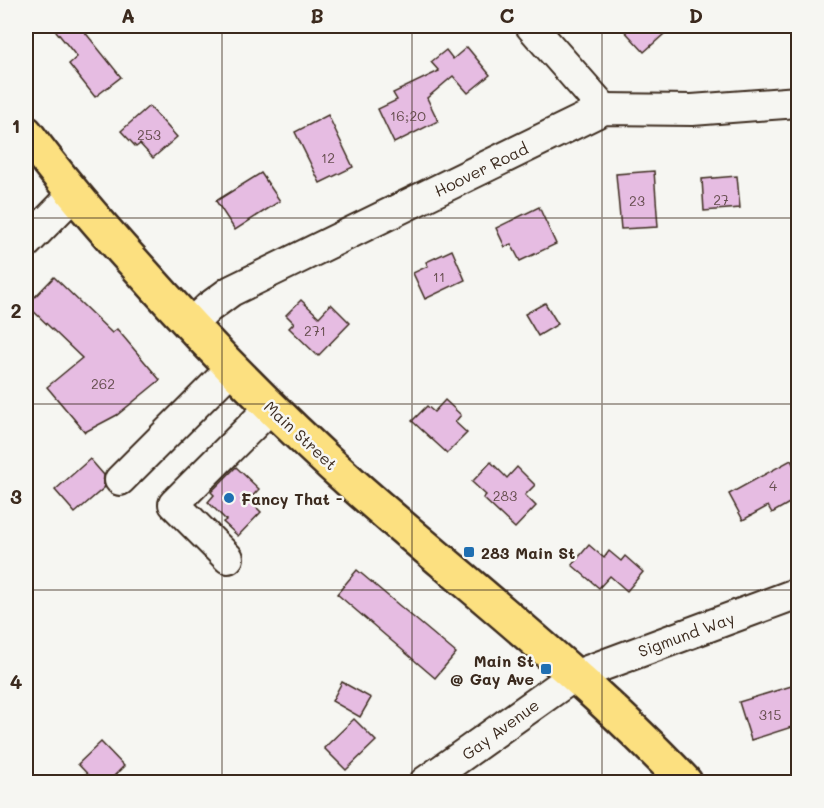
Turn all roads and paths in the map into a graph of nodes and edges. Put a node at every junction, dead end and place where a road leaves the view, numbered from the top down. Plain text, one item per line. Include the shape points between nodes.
1 (531, 26) edge
2 (798, 102) edge
3 (604, 109) junction
4 (30, 149) edge
5 (74, 194) junction
6 (26, 243) edge
7 (190, 325) junction
8 (232, 368) junction
9 (271, 407) junction
10 (120, 480) dead end
11 (228, 558) dead end
12 (798, 593) edge
13 (574, 676) junction
14 (425, 783) edge
15 (685, 783) edge

1 - 3 street
2 - 3 street, Hoover Road via 692,110
3 - 7 street, Hoover Road via 231,291
4 - 5 main road, Main Street
5 - 6 street
5 - 7 main road, Main Street
7 - 8 main road, Main Street
8 - 9 main road, Main Street
8 - 10 street
9 - 11 street via 174,504
9 - 13 main road, Main Street
12 - 13 street, Sigmund Way
13 - 14 street, Gay Avenue
13 - 15 main road, Main Street

